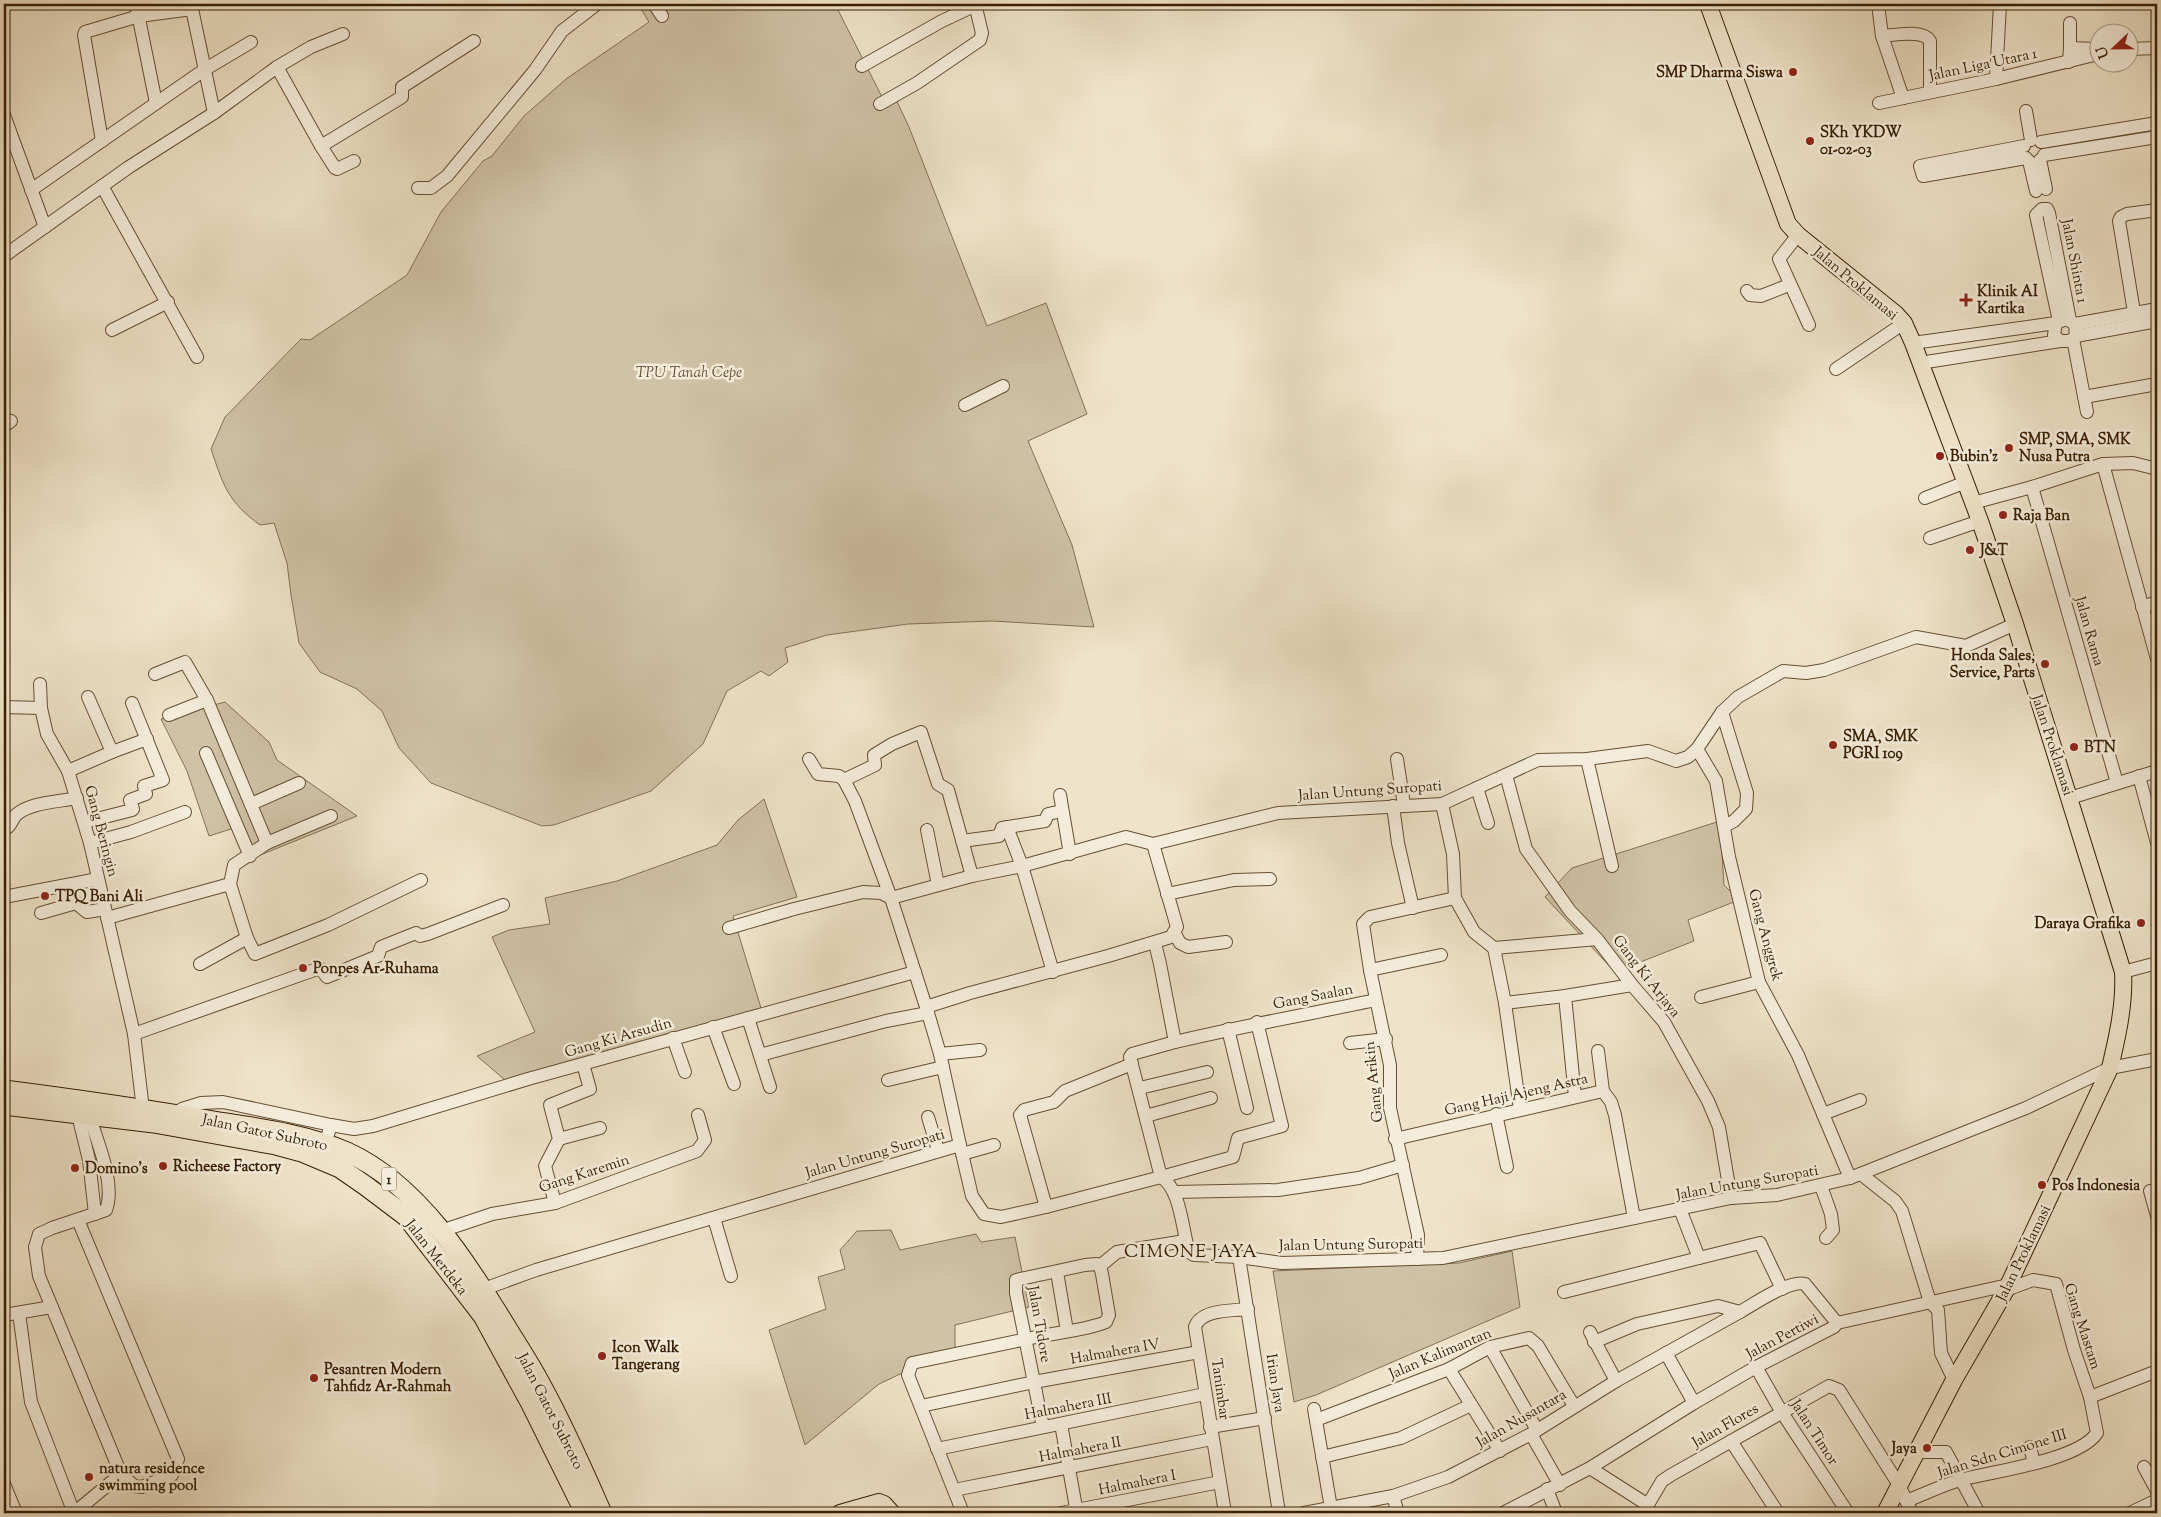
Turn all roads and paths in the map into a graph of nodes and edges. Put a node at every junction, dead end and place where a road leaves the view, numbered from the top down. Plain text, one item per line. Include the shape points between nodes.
1 (597, 4) edge
2 (654, 4) edge
3 (976, 4) edge
4 (1708, 4) edge
5 (1878, 4) edge
6 (2000, 4) edge
7 (192, 6) edge
8 (138, 10) edge
9 (662, 16) dead end
10 (2070, 23) dead end
11 (343, 34) dead end
12 (1882, 36) junction
13 (474, 41) dead end
14 (251, 42) dead end
15 (2070, 48) junction
16 (2157, 48) edge
17 (2088, 49) edge
18 (2138, 49) edge
19 (2088, 57) edge
20 (2069, 62) junction
21 (862, 66) dead end
22 (277, 67) junction
23 (204, 70) junction
24 (1996, 79) junction
25 (1930, 92) junction
26 (1903, 98) junction
27 (156, 103) junction
28 (1879, 103) dead end
29 (880, 104) dead end
30 (2026, 111) dead end
31 (214, 113) junction
32 (4, 115) edge
33 (2157, 123) edge
34 (2157, 137) edge
35 (102, 141) junction
36 (321, 146) junction
37 (2034, 152) junction
38 (354, 161) dead end
39 (102, 186) junction
40 (418, 188) dead end
41 (32, 190) junction
42 (2041, 190) dead end
43 (2157, 210) edge
44 (45, 227) junction
45 (1798, 235) junction
46 (4, 256) edge
47 (1789, 285) junction
48 (1747, 291) dead end
49 (168, 302) junction
50 (2157, 308) edge
51 (2134, 312) junction
52 (2157, 322) edge
53 (1904, 323) junction
54 (1809, 325) dead end
55 (2100, 325) junction
56 (2068, 327) junction
57 (112, 330) dead end
58 (2060, 341) junction
59 (1912, 343) junction
60 (197, 357) dead end
61 (1920, 363) junction
62 (1836, 369) dead end
63 (2157, 384) edge
64 (1003, 386) dead end
65 (2084, 397) junction
66 (965, 405) dead end
67 (2087, 412) dead end
68 (2104, 464) junction
69 (2157, 469) edge
70 (1966, 482) junction
71 (2032, 487) junction
72 (1925, 498) dead end
73 (1974, 503) junction
74 (1980, 521) junction
75 (1930, 538) dead end
76 (2157, 602) edge
77 (2142, 607) junction
78 (2015, 624) junction
79 (2157, 659) edge
80 (155, 674) dead end
81 (40, 684) dead end
82 (88, 697) dead end
83 (207, 700) junction
84 (132, 703) dead end
85 (4, 708) edge
86 (41, 708) junction
87 (1722, 712) junction
88 (168, 716) dead end
89 (147, 740) junction
90 (1697, 749) junction
91 (112, 752) junction
92 (206, 754) dead end
93 (809, 759) dead end
94 (1397, 759) dead end
95 (1587, 759) junction
96 (68, 771) junction
97 (2157, 771) edge
98 (1506, 775) junction
99 (2139, 776) junction
100 (844, 780) junction
101 (299, 783) dead end
102 (2117, 783) junction
103 (1477, 788) junction
104 (1060, 795) dead end
105 (77, 798) junction
106 (2070, 798) junction
107 (251, 804) junction
108 (1442, 804) junction
109 (1399, 806) junction
110 (1062, 811) junction
111 (185, 812) dead end
112 (331, 816) dead end
113 (85, 822) junction
114 (1488, 823) dead end
115 (1725, 826) junction
116 (1007, 827) junction
117 (4, 830) edge
118 (927, 830) dead end
119 (962, 841) junction
120 (90, 843) junction
121 (267, 843) junction
122 (1153, 844) junction
123 (2157, 844) edge
124 (1070, 854) junction
125 (250, 856) junction
126 (1022, 866) junction
127 (1612, 866) dead end
128 (972, 876) junction
129 (98, 879) junction
130 (1270, 879) dead end
131 (421, 880) dead end
132 (230, 884) junction
133 (938, 885) junction
134 (1167, 894) junction
135 (4, 898) edge
136 (891, 898) junction
137 (1455, 898) junction
138 (503, 905) dead end
139 (1413, 908) junction
140 (40, 913) dead end
141 (106, 914) junction
142 (729, 928) dead end
143 (1174, 932) junction
144 (247, 938) junction
145 (1597, 939) junction
146 (1226, 942) dead end
147 (1155, 943) junction
148 (1494, 948) junction
149 (1441, 955) dead end
150 (2157, 963) edge
151 (200, 964) dead end
152 (1370, 970) junction
153 (915, 972) junction
154 (1053, 972) junction
155 (2123, 972) junction
156 (1759, 982) junction
157 (1632, 985) junction
158 (1564, 996) junction
159 (1701, 997) dead end
160 (1376, 1000) junction
161 (1505, 1003) junction
162 (927, 1010) junction
163 (748, 1018) junction
164 (1257, 1022) junction
165 (712, 1027) junction
166 (1228, 1029) junction
167 (134, 1034) junction
168 (673, 1038) junction
169 (1386, 1038) junction
170 (1175, 1042) junction
171 (1350, 1043) dead end
172 (980, 1050) dead end
173 (1598, 1051) dead end
174 (940, 1054) junction
175 (760, 1055) junction
176 (2157, 1059) edge
177 (583, 1064) junction
178 (1132, 1064) junction
179 (943, 1067) junction
180 (2110, 1068) junction
181 (685, 1072) dead end
182 (1207, 1072) dead end
183 (888, 1080) dead end
184 (734, 1084) dead end
185 (770, 1087) dead end
186 (1140, 1088) junction
187 (4, 1090) edge
188 (1603, 1091) junction
189 (1575, 1097) junction
190 (1212, 1098) dead end
191 (1860, 1100) dead end
192 (4, 1105) edge
193 (1247, 1108) dead end
194 (1520, 1109) junction
195 (173, 1114) junction
196 (698, 1114) dead end
197 (1496, 1114) junction
198 (1824, 1114) junction
199 (83, 1115) junction
200 (139, 1115) junction
201 (928, 1116) dead end
202 (1146, 1116) junction
203 (331, 1125) junction
204 (600, 1128) dead end
205 (558, 1139) junction
206 (1396, 1139) junction
207 (325, 1144) junction
208 (994, 1145) dead end
209 (938, 1150) junction
210 (961, 1150) junction
211 (1403, 1165) junction
212 (1507, 1167) dead end
213 (1856, 1176) junction
214 (1161, 1177) junction
215 (1821, 1186) junction
216 (2150, 1191) dead end
217 (1174, 1192) junction
218 (1731, 1198) junction
219 (556, 1202) junction
220 (1046, 1207) junction
221 (1680, 1210) junction
222 (2157, 1216) edge
223 (714, 1218) junction
224 (1634, 1218) junction
225 (78, 1220) junction
226 (441, 1231) junction
227 (1826, 1238) dead end
228 (1186, 1241) junction
229 (1239, 1257) junction
230 (1698, 1258) junction
231 (1416, 1259) junction
232 (1100, 1266) junction
233 (1057, 1272) junction
234 (731, 1276) dead end
235 (2007, 1288) junction
236 (484, 1289) junction
237 (1782, 1289) junction
238 (1564, 1292) dead end
239 (1930, 1302) junction
240 (52, 1307) junction
241 (1248, 1309) junction
242 (1740, 1312) junction
243 (19, 1313) junction
244 (4, 1315) edge
245 (1837, 1323) junction
246 (1066, 1331) junction
247 (1026, 1340) junction
248 (1490, 1347) junction
249 (1199, 1352) junction
250 (1666, 1353) junction
251 (1756, 1367) junction
252 (1448, 1369) junction
253 (2157, 1371) edge
254 (1954, 1380) junction
255 (1616, 1381) junction
256 (1034, 1382) junction
257 (1205, 1394) junction
258 (2090, 1397) junction
259 (1694, 1403) junction
260 (1471, 1404) junction
261 (921, 1406) junction
262 (1574, 1406) junction
263 (1781, 1411) junction
264 (1265, 1418) junction
265 (1061, 1424) junction
266 (1043, 1427) junction
267 (1534, 1432) junction
268 (1211, 1433) junction
269 (1731, 1441) junction
270 (2030, 1448) dead end
271 (938, 1449) junction
272 (1500, 1451) junction
273 (1918, 1452) junction
274 (1322, 1458) junction
275 (2034, 1463) junction
276 (2144, 1467) dead end
277 (1068, 1468) junction
278 (1590, 1468) junction
279 (121, 1474) junction
280 (1962, 1480) junction
281 (1220, 1482) junction
282 (4, 1484) edge
283 (1560, 1485) junction
284 (1899, 1485) junction
285 (1547, 1489) junction
286 (954, 1490) junction
287 (2157, 1491) edge
288 (1393, 1496) junction
289 (2157, 1500) edge
290 (1906, 1501) junction
291 (1331, 1508) junction
292 (1645, 1509) edge
293 (1077, 1512) edge
294 (16, 1513) edge
295 (74, 1513) edge
296 (586, 1513) edge
297 (602, 1513) edge
298 (840, 1513) edge
299 (892, 1513) edge
300 (963, 1513) edge
301 (1061, 1513) edge
302 (1225, 1513) edge
303 (1279, 1513) edge
304 (1304, 1513) edge
305 (1398, 1513) edge
306 (1502, 1513) edge
307 (1556, 1513) edge
308 (1778, 1513) edge
309 (1848, 1513) edge
310 (1885, 1513) edge
311 (1912, 1513) edge
312 (1979, 1513) edge
313 (2130, 1513) edge

1 - 40 street via 562,31 535,70 447,176 431,188
2 - 9 street
3 - 21 street
3 - 29 street via 982,33 980,40
4 - 45 main road, Jalan Proklamasi via 1788,224
5 - 12 street
6 - 24 street
7 - 8 street
7 - 23 street
8 - 27 street
8 - 35 street via 84,35
10 - 15 street
11 - 22 street
12 - 25 street via 1922,34 1928,37
12 - 26 street
13 - 36 street via 402,88 402,97
14 - 23 street
15 - 17 street
15 - 20 street
16 - 18 street
19 - 20 street, Jalan Liga Utara 1
20 - 24 street, Jalan Liga Utara 1
22 - 31 street
22 - 36 street
23 - 27 street
23 - 31 street
24 - 25 street, Jalan Liga Utara 1
25 - 26 street, Jalan Liga Utara 1
26 - 28 street, Jalan Liga Utara 1
27 - 35 street
30 - 37 street
31 - 39 street
32 - 41 street
33 - 37 street
34 - 37 street
35 - 41 street
36 - 38 street via 336,168
37 - 37 street via 1923,176 1920,166
37 - 42 street
39 - 44 street
39 - 49 street
41 - 44 street
43 - 51 street via 2127,214 2119,221
44 - 46 street
45 - 47 street via 1779,259
45 - 53 main road, Jalan Proklamasi
47 - 48 street via 1761,296 1750,296
47 - 54 street
49 - 57 street
49 - 60 street
50 - 51 street
51 - 55 street
52 - 55 street
53 - 59 main road, Jalan Proklamasi
53 - 62 street
55 - 56 street
56 - 56 street, Jalan Shinta 1 via 2036,215 2042,209 2049,213
56 - 58 street via 2067,342
56 - 58 street via 2054,335
56 - 59 street
56 - 65 street
58 - 61 street
59 - 61 main road, Jalan Proklamasi
61 - 70 main road, Jalan Proklamasi
63 - 65 street
64 - 66 street
65 - 67 street
68 - 69 street via 2133,463
68 - 71 street
68 - 77 street
70 - 72 street
70 - 73 main road, Jalan Proklamasi
71 - 73 street
71 - 102 street, Jalan Rama
73 - 74 main road, Jalan Proklamasi
74 - 75 street
74 - 78 main road, Jalan Proklamasi
76 - 77 street
77 - 79 street
78 - 87 street, Jalan Untung Suropati via 1966,646 1916,637 1824,670 1806,673 1784,671 1738,697
78 - 106 main road, Jalan Proklamasi
80 - 83 street via 185,662
81 - 86 street, Gang Beringin
82 - 91 street
83 - 88 street
83 - 107 street
84 - 89 street
85 - 86 street
86 - 96 street, Gang Beringin via 47,734
87 - 90 street, Jalan Untung Suropati
87 - 115 street via 1746,793 1746,809
89 - 91 street
89 - 113 street via 163,780 144,786 146,794 130,800 134,809
90 - 95 street, Jalan Untung Suropati via 1676,761 1648,751
90 - 115 street, Gang Anggrek via 1716,781
91 - 96 street
92 - 125 street
93 - 100 street via 818,774 839,776
94 - 109 street
95 - 98 street, Jalan Untung Suropati via 1538,760
95 - 127 street
96 - 105 street, Gang Beringin
97 - 99 street
98 - 103 street, Jalan Untung Suropati
98 - 145 street via 1526,849 1570,912
99 - 102 street
99 - 123 street
100 - 119 street via 875,765 874,755 921,732 938,784 948,790
100 - 136 street
101 - 107 street
102 - 106 street
103 - 108 street, Jalan Untung Suropati
103 - 114 street
104 - 110 street
105 - 113 street, Gang Beringin
105 - 117 street via 32,807 17,815
106 - 155 main road, Jalan Proklamasi
107 - 121 street
108 - 109 street, Jalan Untung Suropati
108 - 137 street via 1453,854
109 - 122 street, Jalan Untung Suropati via 1278,813
109 - 139 street via 1398,843
110 - 116 street via 1048,814 1045,821
110 - 124 street
111 - 120 street
112 - 121 street
113 - 120 street, Gang Beringin
115 - 156 street, Gang Anggrek via 1729,857
116 - 119 street via 1001,829 999,836
116 - 126 street
118 - 133 street
119 - 128 street
120 - 129 street, Gang Beringin
121 - 125 street
122 - 124 street, Jalan Untung Suropati via 1126,837
122 - 134 street
124 - 126 street, Jalan Untung Suropati
125 - 132 street via 234,865
126 - 128 street, Jalan Untung Suropati
126 - 154 street
128 - 133 street, Jalan Untung Suropati
129 - 135 street
129 - 141 street, Gang Beringin
130 - 134 street via 1234,880
131 - 144 street via 328,925 255,954
132 - 141 street
132 - 144 street
133 - 136 street, Jalan Untung Suropati
134 - 143 street via 1177,927
136 - 142 street via 881,893 863,892
136 - 153 street
137 - 139 street, Gang Arikin
137 - 148 street via 1474,932
138 - 167 street via 428,934 420,936 416,933 381,947 378,956 327,977 320,968
139 - 152 street, Gang Arikin via 1370,917 1363,924
140 - 141 street via 76,903 87,912
141 - 167 street, Gang Beringin
143 - 146 street via 1180,943 1188,947
143 - 147 street via 1171,938
144 - 151 street
145 - 148 street, Gang Ki Arjaya
145 - 157 street, Gang Ki Arjaya
147 - 154 street
147 - 170 street
148 - 161 street
149 - 152 street
150 - 155 street
152 - 160 street, Gang Arikin
153 - 162 street
153 - 163 street, Gang Ki Arsudin
154 - 162 street via 970,993
155 - 180 main road, Jalan Proklamasi via 2117,1039
156 - 159 street
156 - 198 street, Gang Anggrek via 1798,1055
157 - 158 street
157 - 218 street, Gang Ki Arjaya via 1664,1022 1708,1101 1719,1127
158 - 161 street
158 - 189 street
160 - 164 street, Gang Saalan
160 - 169 street, Gang Arikin
161 - 194 street
162 - 174 street
162 - 175 street
163 - 165 street, Gang Ki Arsudin
163 - 175 street
164 - 166 street, Gang Saalan
164 - 214 street, Jalan Untung Suropati via 1282,1126 1238,1138 1233,1156
165 - 168 street, Gang Ki Arsudin
165 - 184 street
166 - 170 street, Gang Saalan
166 - 193 street
167 - 200 street, Gang Beringin via 142,1101
168 - 177 street, Gang Ki Arsudin
168 - 181 street
169 - 171 street
169 - 206 street, Gang Arikin via 1390,1108
170 - 178 street, Gang Saalan via 1132,1054
172 - 174 street
173 - 188 street
174 - 179 street
175 - 185 street
176 - 180 street, Jalan Untung Suropati
177 - 203 street, Gang Ki Arsudin via 373,1126 354,1129
177 - 205 street via 590,1088 550,1105
178 - 186 street
178 - 220 street via 1064,1091 1054,1102 1024,1110 1020,1115
179 - 183 street
179 - 210 street
180 - 213 street, Jalan Untung Suropati via 2026,1108
180 - 235 main road, Jalan Proklamasi
182 - 186 street
186 - 202 street
187 - 200 highway, Jalan Gatot Subroto / 1
188 - 189 street, Gang Haji Ajeng Astra
188 - 224 street, Gang Haji Ajeng Astra via 1615,1115
189 - 194 street, Gang Haji Ajeng Astra
190 - 202 street
191 - 198 street
192 - 199 highway, Jalan Merdeka / 1
194 - 197 street, Gang Haji Ajeng Astra
195 - 200 highway, Jalan Gatot Subroto / 1
195 - 203 street, Gang Ki Arsudin via 200,1103 222,1102
195 - 207 highway, Jalan Gatot Subroto / 1
196 - 219 street, Gang Karemin via 705,1140 697,1151
197 - 206 street, Gang Haji Ajeng Astra
197 - 212 street
198 - 213 street, Gang Anggrek
199 - 200 highway, Jalan Merdeka / 1
199 - 225 street via 107,1178 109,1202 106,1210
200 - 296 highway, Jalan Merdeka / 1 via 302,1152 340,1168 407,1217 483,1316
201 - 209 street
202 - 214 street
203 - 207 street
204 - 205 street
205 - 219 street via 545,1166
206 - 211 street, Gang Arikin
207 - 226 highway, Jalan Gatot Subroto / 1 via 376,1169 405,1192
208 - 210 street
209 - 210 street, Jalan Untung Suropati
209 - 223 street, Jalan Untung Suropati
210 - 220 street, Jalan Untung Suropati via 972,1196 984,1214 1001,1217
211 - 217 street via 1359,1178 1278,1190
211 - 231 street, Gang Arikin via 1418,1235
213 - 215 street, Jalan Untung Suropati
213 - 239 street via 1895,1201 1902,1211
214 - 217 street via 1169,1182
214 - 220 street, Jalan Untung Suropati
215 - 218 street, Jalan Untung Suropati via 1777,1195
215 - 227 street via 1833,1230
216 - 222 street
217 - 228 street
218 - 221 street, Jalan Untung Suropati
219 - 226 street, Gang Karemin via 492,1214
221 - 224 street, Jalan Untung Suropati
221 - 230 street
223 - 234 street
223 - 236 street, Jalan Untung Suropati via 536,1270
224 - 231 street, Jalan Untung Suropati via 1443,1258
225 - 240 street via 40,1234 34,1247 39,1276
225 - 279 street via 178,1459 172,1475 142,1487 134,1486
226 - 236 highway, Jalan Gatot Subroto / 1
228 - 229 street, Jalan Untung Suropati via 1189,1252 1194,1255
228 - 232 street via 1117,1252
229 - 231 street, Jalan Untung Suropati via 1282,1263
229 - 241 street, Irian Jaya
230 - 237 street via 1760,1243
230 - 238 street
232 - 233 street, Jalan Tidore via 1085,1265
232 - 246 street via 1110,1315 1106,1322
233 - 246 street
233 - 247 street, Jalan Tidore via 1016,1280
235 - 239 street
235 - 254 main road, Jalan Proklamasi
235 - 258 street, Gang Mastam via 2033,1280 2056,1284
236 - 297 highway, Jalan Gatot Subroto / 1 via 540,1383
237 - 242 street, Jalan Pertiwi
237 - 245 street, Jalan Pertiwi via 1800,1282 1805,1284
239 - 245 street
239 - 254 street via 1938,1310 1941,1353
240 - 243 street
240 - 279 street
241 - 249 street, Tanimbar via 1201,1318 1195,1327
241 - 264 street, Irian Jaya
242 - 250 street, Jalan Nusantara
242 - 255 street via 1718,1306 1592,1337
243 - 244 street
243 - 295 street via 31,1402
245 - 251 street, Jalan Pertiwi
246 - 247 street
247 - 256 street, Jalan Tidore
247 - 261 street via 912,1363 908,1375
248 - 252 street, Jalan Kalimantan
248 - 262 street, Jalan Kalimantan via 1529,1338 1538,1346
248 - 267 street
249 - 256 street, Halmahera IV
249 - 257 street, Tanimbar
250 - 255 street, Jalan Nusantara
250 - 259 street
251 - 259 street, Jalan Pertiwi
251 - 263 street, Jalan Timor
252 - 260 street
252 - 274 street, Jalan Kalimantan via 1315,1414
253 - 258 street
254 - 273 main road, Jalan Proklamasi
255 - 262 street, Jalan Nusantara
256 - 261 street, Halmahera IV
256 - 266 street, Jalan Tidore
257 - 265 street, Halmahera III
257 - 268 street, Tanimbar
258 - 275 street, Jalan Sdn Cimone III via 2097,1426 2094,1438 2079,1447
259 - 278 street, Jalan Pertiwi
260 - 272 street
260 - 274 street via 1401,1438
261 - 271 street
262 - 267 street, Jalan Nusantara
263 - 269 street, Jalan Flores
263 - 284 street, Jalan Flores via 1825,1387 1833,1386 1839,1390
263 - 309 street, Jalan Timor
264 - 268 street, Halmahera II
264 - 303 street, Irian Jaya
265 - 266 street, Halmahera III
265 - 277 street
266 - 271 street, Halmahera III
267 - 272 street, Jalan Nusantara
267 - 283 street
268 - 277 street, Halmahera II
268 - 281 street, Tanimbar
269 - 292 street, Jalan Flores via 1662,1481
269 - 308 street
270 - 275 street
271 - 286 street
272 - 288 street, Jalan Nusantara via 1448,1477
273 - 280 street via 1946,1452
273 - 284 main road, Jalan Proklamasi
274 - 291 street
275 - 280 street, Jalan Sdn Cimone III
276 - 287 street
277 - 286 street, Halmahera II
277 - 293 street
278 - 283 street, Jalan Pertiwi
278 - 292 street
279 - 295 street
280 - 290 street, Jalan Sdn Cimone III
280 - 312 street
281 - 293 street, Halmahera I
281 - 302 street, Tanimbar
282 - 294 street
283 - 285 street, Jalan Pertiwi
284 - 290 street
284 - 310 main road, Jalan Proklamasi
285 - 306 street, Jalan Pertiwi
285 - 307 street
286 - 300 street
288 - 291 street, Jalan Nusantara
288 - 305 street
289 - 313 street
290 - 311 street
291 - 304 street, Jalan Nusantara
293 - 301 street, Halmahera I
298 - 299 main road via 878,1502

